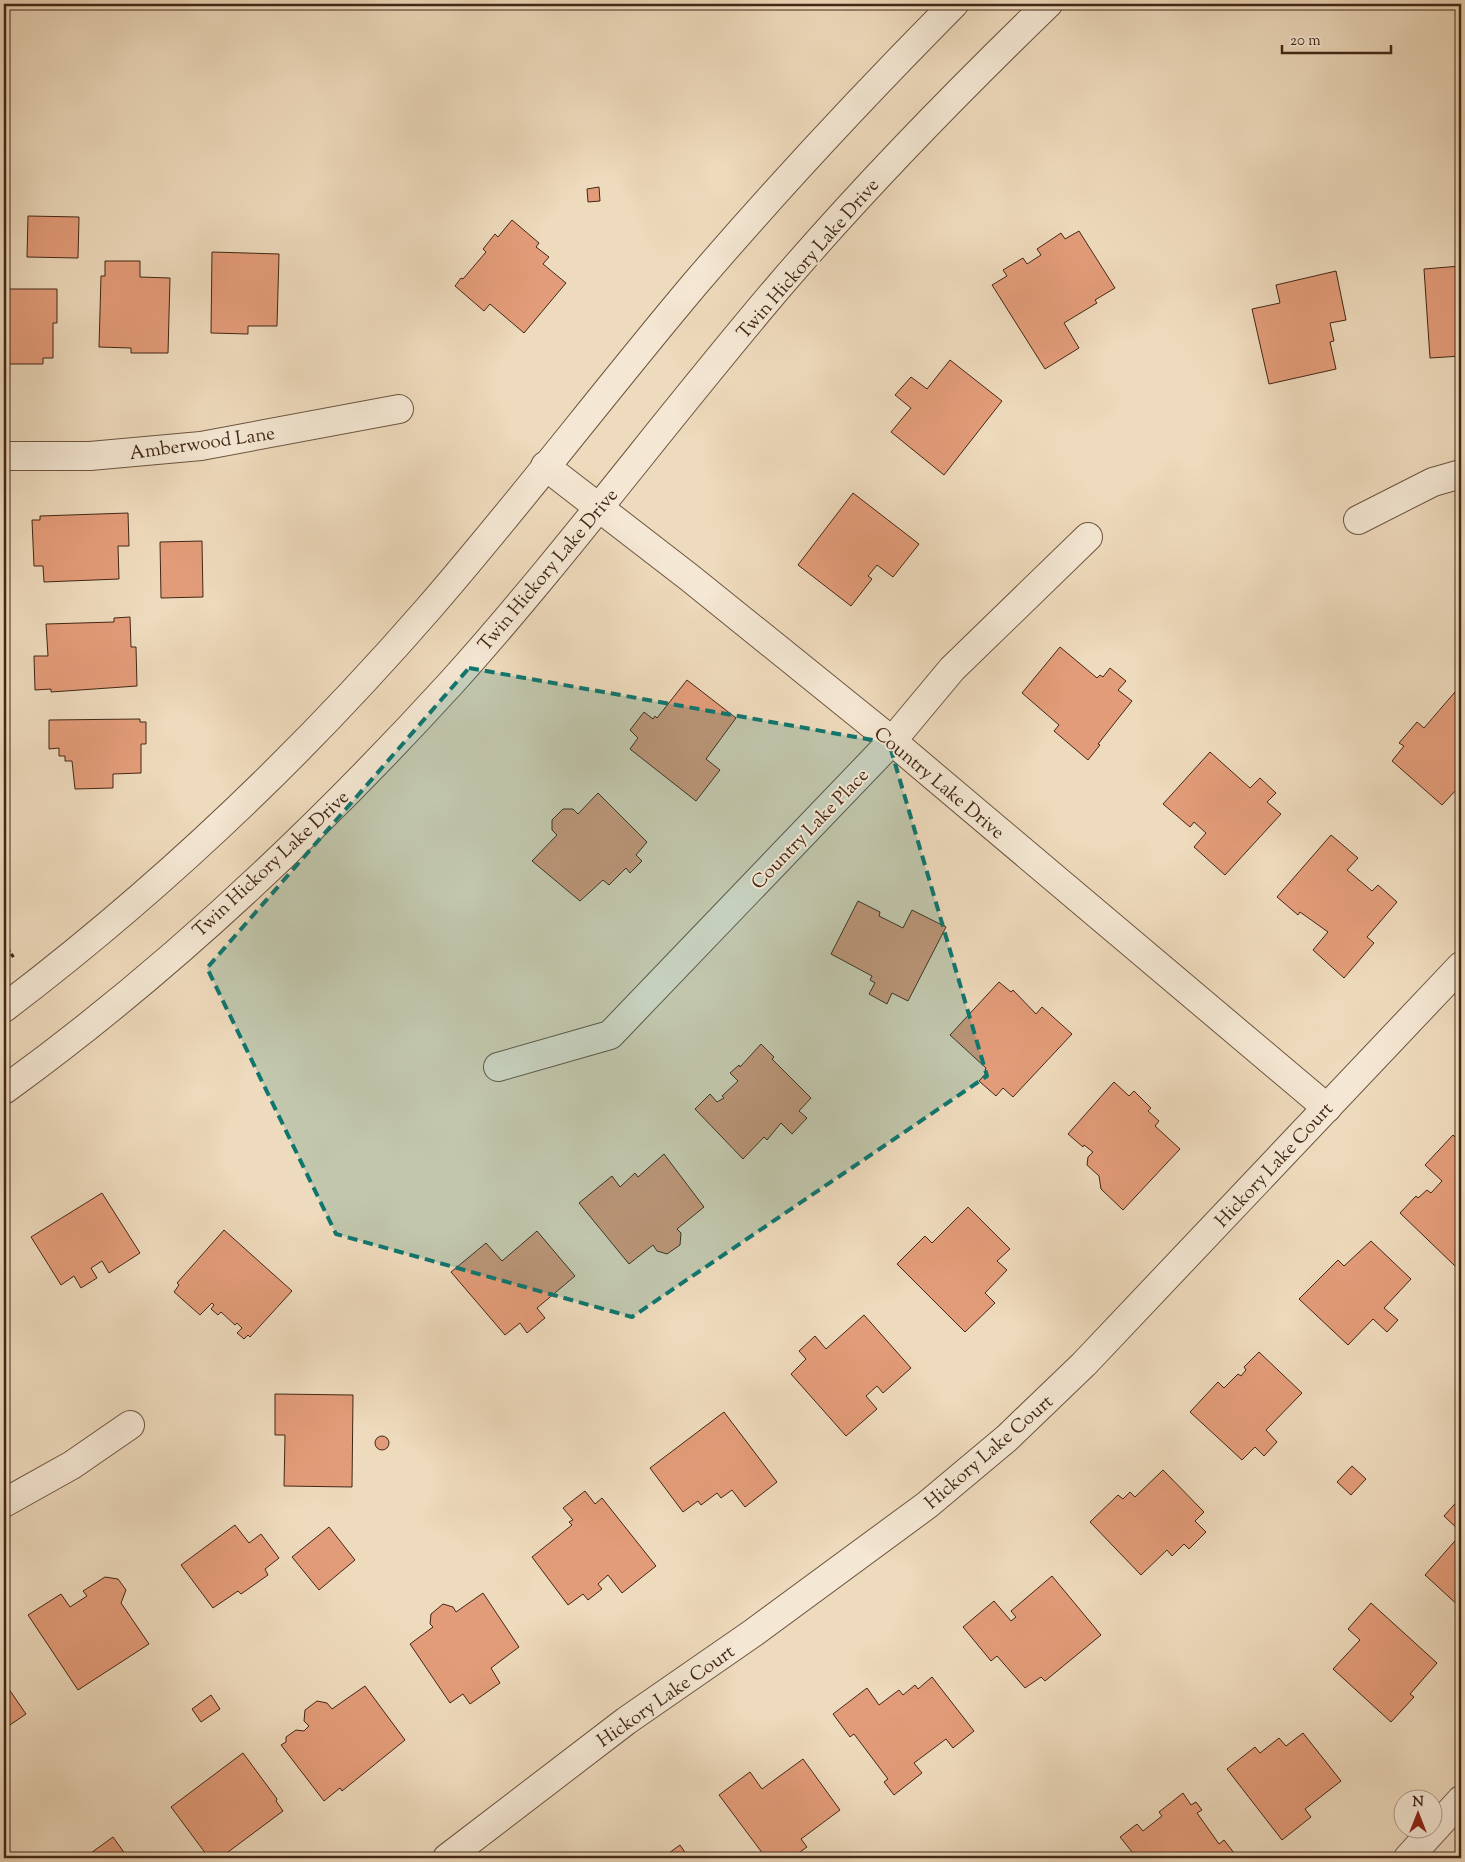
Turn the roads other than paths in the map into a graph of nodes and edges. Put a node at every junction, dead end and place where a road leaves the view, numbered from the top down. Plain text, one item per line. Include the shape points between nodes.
1 (954, 4) edge
2 (1048, 4) edge
3 (399, 409) dead end
4 (4, 456) edge
5 (546, 466) junction
6 (1461, 474) edge
7 (599, 508) junction
8 (1358, 520) dead end
9 (1088, 537) dead end
10 (892, 741) junction
11 (1461, 966) edge
12 (4, 1008) edge
13 (498, 1067) dead end
14 (4, 1090) edge
15 (1327, 1108) junction
16 (130, 1425) dead end
17 (4, 1503) edge
18 (1461, 1800) edge
19 (446, 1858) edge
20 (1408, 1858) edge

1 - 5 street via 785,181
2 - 7 street, Twin Hickory Lake Drive via 958,91 780,285
3 - 4 street, Amberwood Lane via 200,446 90,456
5 - 7 street, Country Lake Drive
5 - 12 street via 428,609 328,718 138,899
6 - 8 street via 1433,482
7 - 10 street, Country Lake Drive
7 - 14 street, Twin Hickory Lake Drive via 453,680 362,777 246,891 141,981
9 - 10 street, Country Lake Place via 952,669
10 - 13 street, Country Lake Place via 610,1035
10 - 15 street, Country Lake Drive
11 - 15 street, Hickory Lake Court
15 - 19 street, Hickory Lake Court via 1084,1364 1008,1438 927,1505 753,1633 626,1721
16 - 17 street via 72,1464
18 - 20 street

